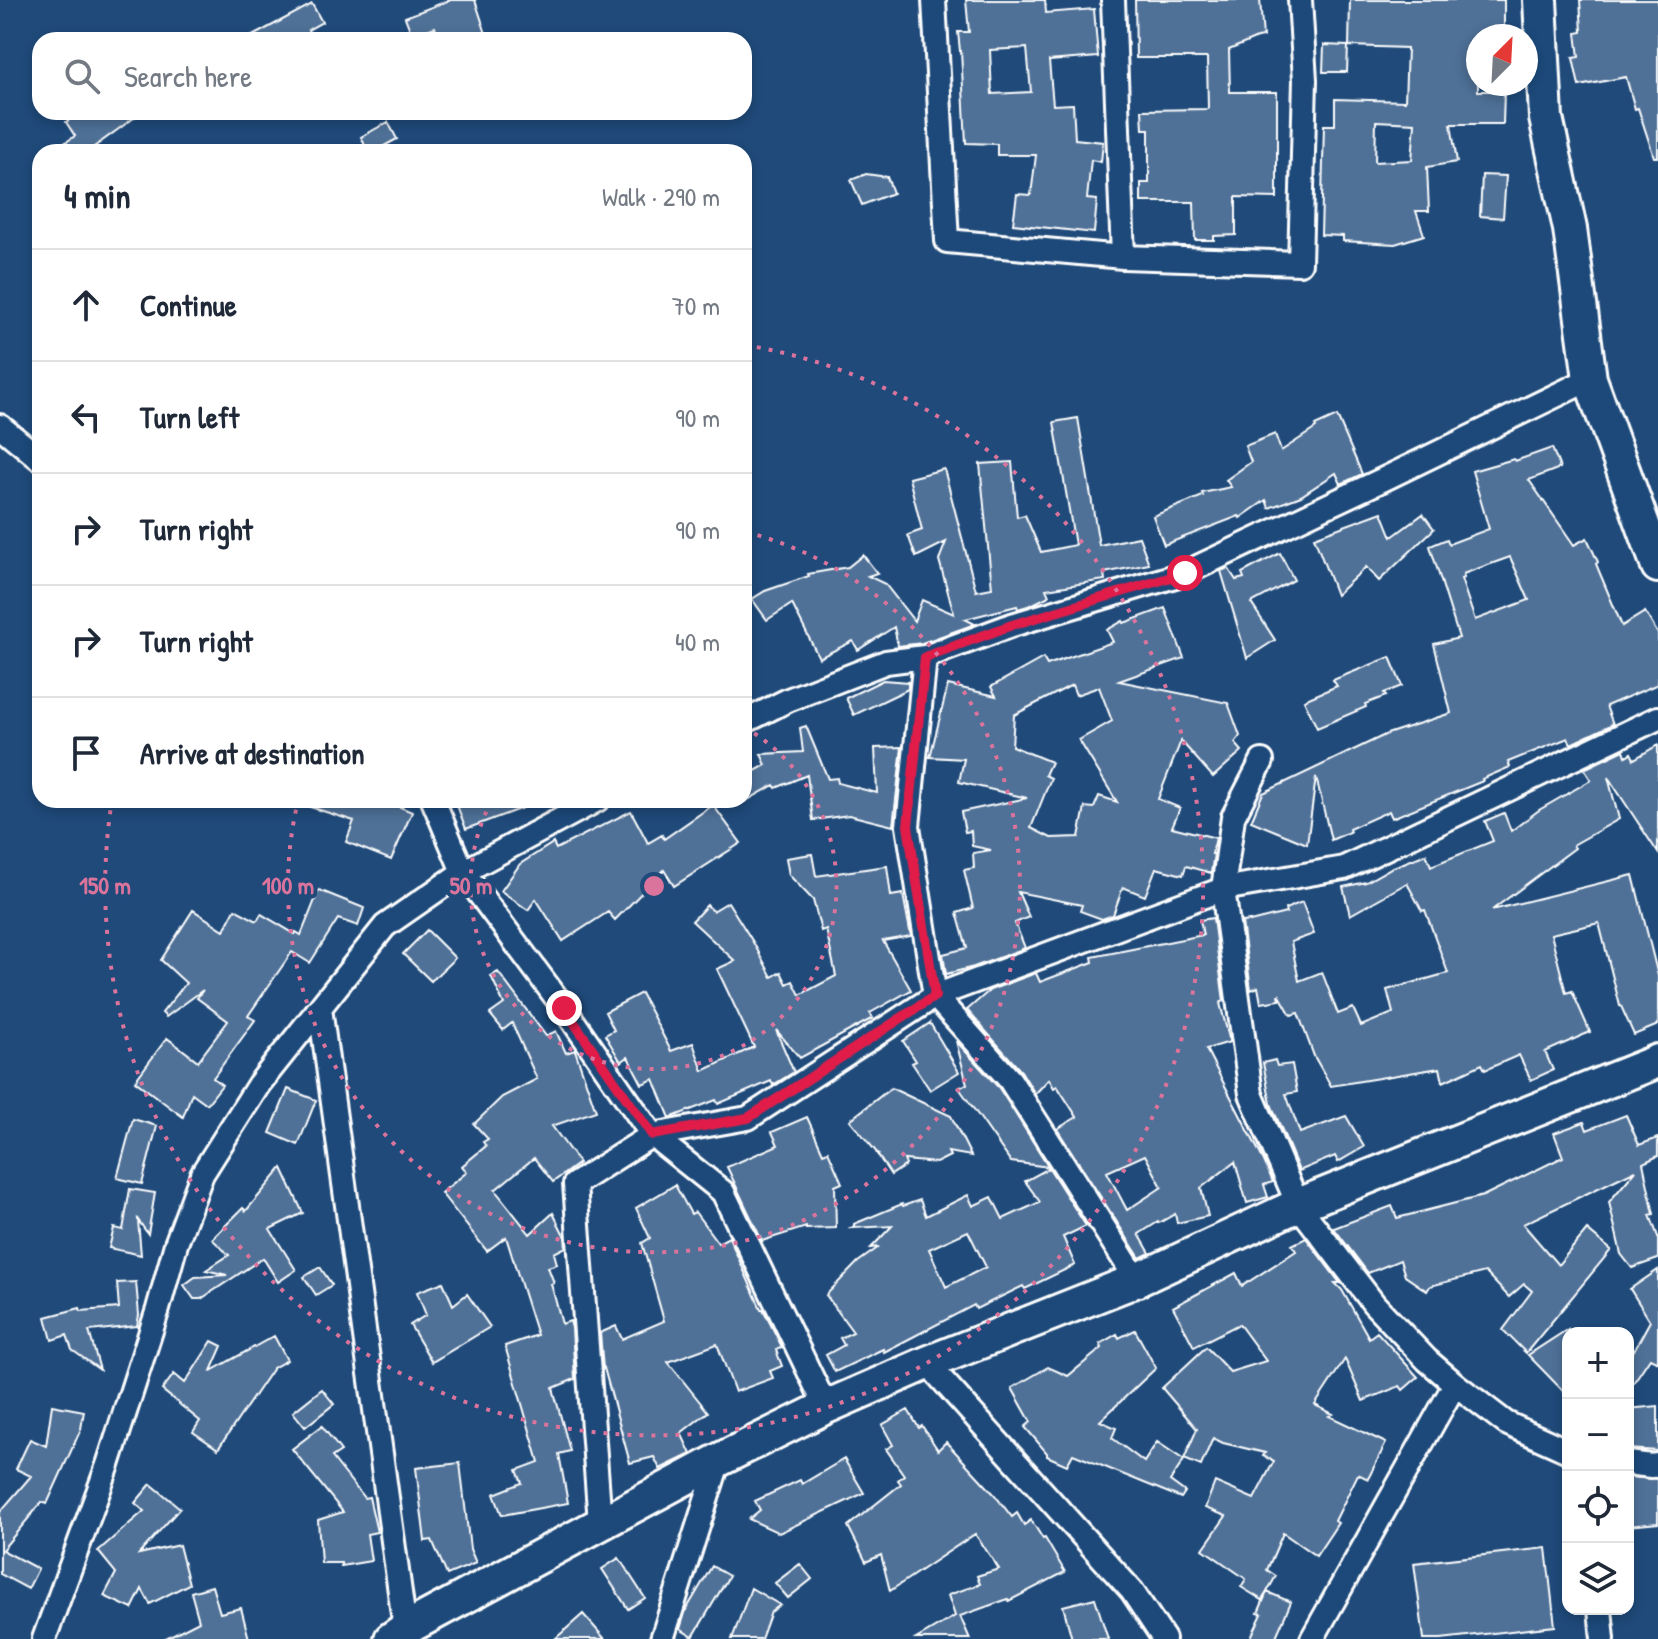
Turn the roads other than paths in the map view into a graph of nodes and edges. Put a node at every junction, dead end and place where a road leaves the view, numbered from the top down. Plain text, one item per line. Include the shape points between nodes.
1 (934, 0) edge
2 (1113, 0) edge
3 (1300, 0) edge
4 (1540, 0) edge
5 (1123, 257) junction
6 (1590, 379) junction
7 (0, 426) edge
8 (32, 452) edge
9 (1658, 566) edge
10 (925, 657) junction
11 (752, 718) edge
12 (1658, 718) edge
13 (1262, 761) dead end
14 (436, 808) edge
15 (582, 808) edge
16 (463, 872) junction
17 (1223, 889) junction
18 (935, 996) junction
19 (320, 1008) junction
20 (1658, 1061) edge
21 (652, 1135) junction
22 (1298, 1205) junction
23 (1137, 1280) junction
24 (927, 1363) junction
25 (1455, 1384) junction
26 (826, 1407) junction
27 (1562, 1448) edge
28 (719, 1460) junction
29 (1634, 1463) edge
30 (1658, 1465) edge
31 (600, 1523) junction
32 (1601, 1615) edge
33 (398, 1634) edge
34 (44, 1639) edge
35 (662, 1639) edge
36 (1164, 1639) edge
37 (1312, 1639) edge
38 (1603, 1639) edge

1 - 5 street via 947,241
2 - 5 street
3 - 5 street via 1305,80 1300,263
4 - 6 street via 1546,118 1570,229
6 - 9 street
6 - 10 street via 1185,573
7 - 8 street
10 - 11 street via 886,662
10 - 18 street via 908,826
12 - 17 street via 1344,868
13 - 17 street via 1233,817
14 - 16 street
15 - 16 street
16 - 19 street via 385,926
16 - 21 street
17 - 18 street
17 - 22 street via 1251,1094
18 - 21 street via 748,1118
18 - 23 street via 1010,1080
19 - 33 street
19 - 34 street via 259,1084 202,1174 108,1465
20 - 22 street
21 - 26 street via 723,1192
21 - 31 street via 575,1184
22 - 23 street
22 - 25 street via 1374,1304
23 - 24 street
24 - 26 street
24 - 36 street via 1132,1591
25 - 27 street via 1506,1423
25 - 37 street
26 - 28 street
28 - 31 street
28 - 35 street
29 - 30 street
31 - 33 street
32 - 38 street

